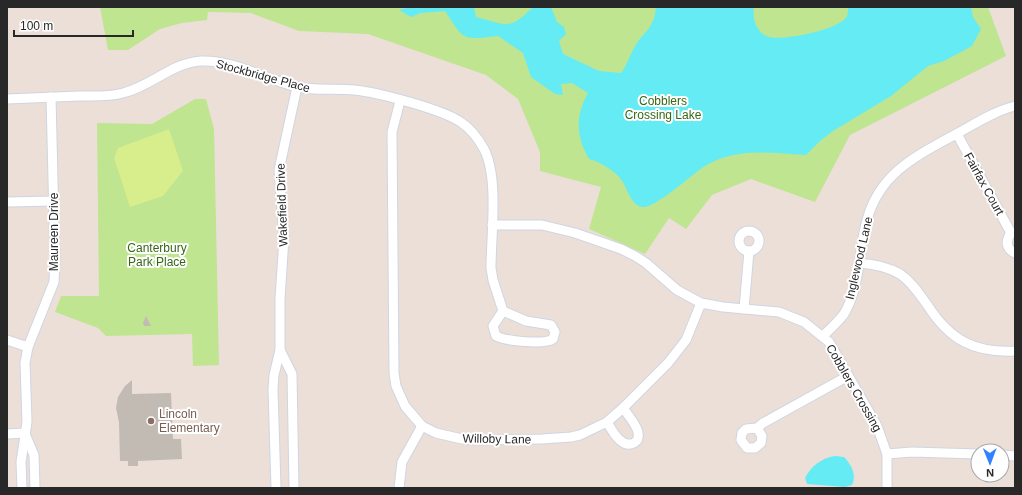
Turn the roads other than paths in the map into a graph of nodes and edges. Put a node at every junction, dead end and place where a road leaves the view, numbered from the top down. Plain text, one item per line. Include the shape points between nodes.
1 (297, 87) junction
2 (51, 97) junction
3 (7, 99) edge
4 (400, 101) junction
5 (1015, 106) edge
6 (957, 134) junction
7 (54, 201) junction
8 (7, 202) edge
9 (492, 225) junction
10 (1013, 233) edge
11 (749, 251) dead end
12 (1015, 253) edge
13 (859, 263) junction
14 (701, 303) junction
15 (744, 309) junction
16 (503, 311) junction
17 (823, 336) junction
18 (7, 340) edge
19 (28, 347) junction
20 (280, 350) junction
21 (1015, 351) edge
22 (848, 376) junction
23 (623, 408) junction
24 (607, 422) junction
25 (422, 426) junction
26 (757, 428) dead end
27 (25, 433) junction
28 (7, 434) edge
29 (887, 454) junction
30 (970, 454) edge
31 (22, 488) edge
32 (35, 488) edge
33 (276, 488) edge
34 (294, 488) edge
35 (398, 488) edge
36 (886, 488) edge

1 - 2 street, Stockbridge Place via 235,65 202,61 172,68 142,87 121,94
1 - 4 street, Stockbridge Place via 354,90
1 - 20 street, Wakefield Drive via 279,170 284,238 280,293
2 - 3 street, Stockbridge Place
2 - 7 street, Maureen Drive
4 - 9 street, Stockbridge Place via 438,111 455,119 463,123 477,138 489,160
4 - 25 street, Willoby Lane via 392,132 394,373 396,386 405,406
5 - 6 street, Inglewood Lane
6 - 10 street, Fairfax Court
6 - 13 street, Inglewood Lane via 908,161 879,191 866,221
7 - 8 street
7 - 19 street, Maureen Drive via 54,282
9 - 14 street, Cobblers Crossing via 542,225 599,240 635,256 677,290
9 - 16 street, Stockbridge Place via 491,268
10 - 12 street, Fairfax Court via 1007,244
11 - 15 street
13 - 17 street, Inglewood Lane via 848,305 838,322
13 - 21 street via 874,265 901,275 911,284 941,324 957,339 1000,352
14 - 15 street, Cobblers Crossing
14 - 23 street, Willoby Lane via 686,340 677,353
15 - 17 street, Cobblers Crossing via 793,316
16 - 16 street via 526,321 551,325 555,332 553,339 545,343 496,336 493,326
17 - 22 street, Cobblers Crossing
18 - 19 street
19 - 27 street, Maureen Drive via 25,362
20 - 33 street, Wakefield Drive via 273,389
20 - 34 street, Wakefield Drive via 292,374
22 - 26 street
22 - 29 street, Cobblers Crossing via 877,426
23 - 24 street, Willoby Lane
23 - 24 street via 638,431 635,442 622,442
24 - 25 street, Willoby Lane via 580,435 542,439 462,439 436,433
25 - 35 street via 402,462
27 - 28 street
27 - 31 street, Maureen Drive via 21,462
27 - 32 street, Maureen Drive via 34,455
29 - 30 street
29 - 36 street, Cobblers Crossing

